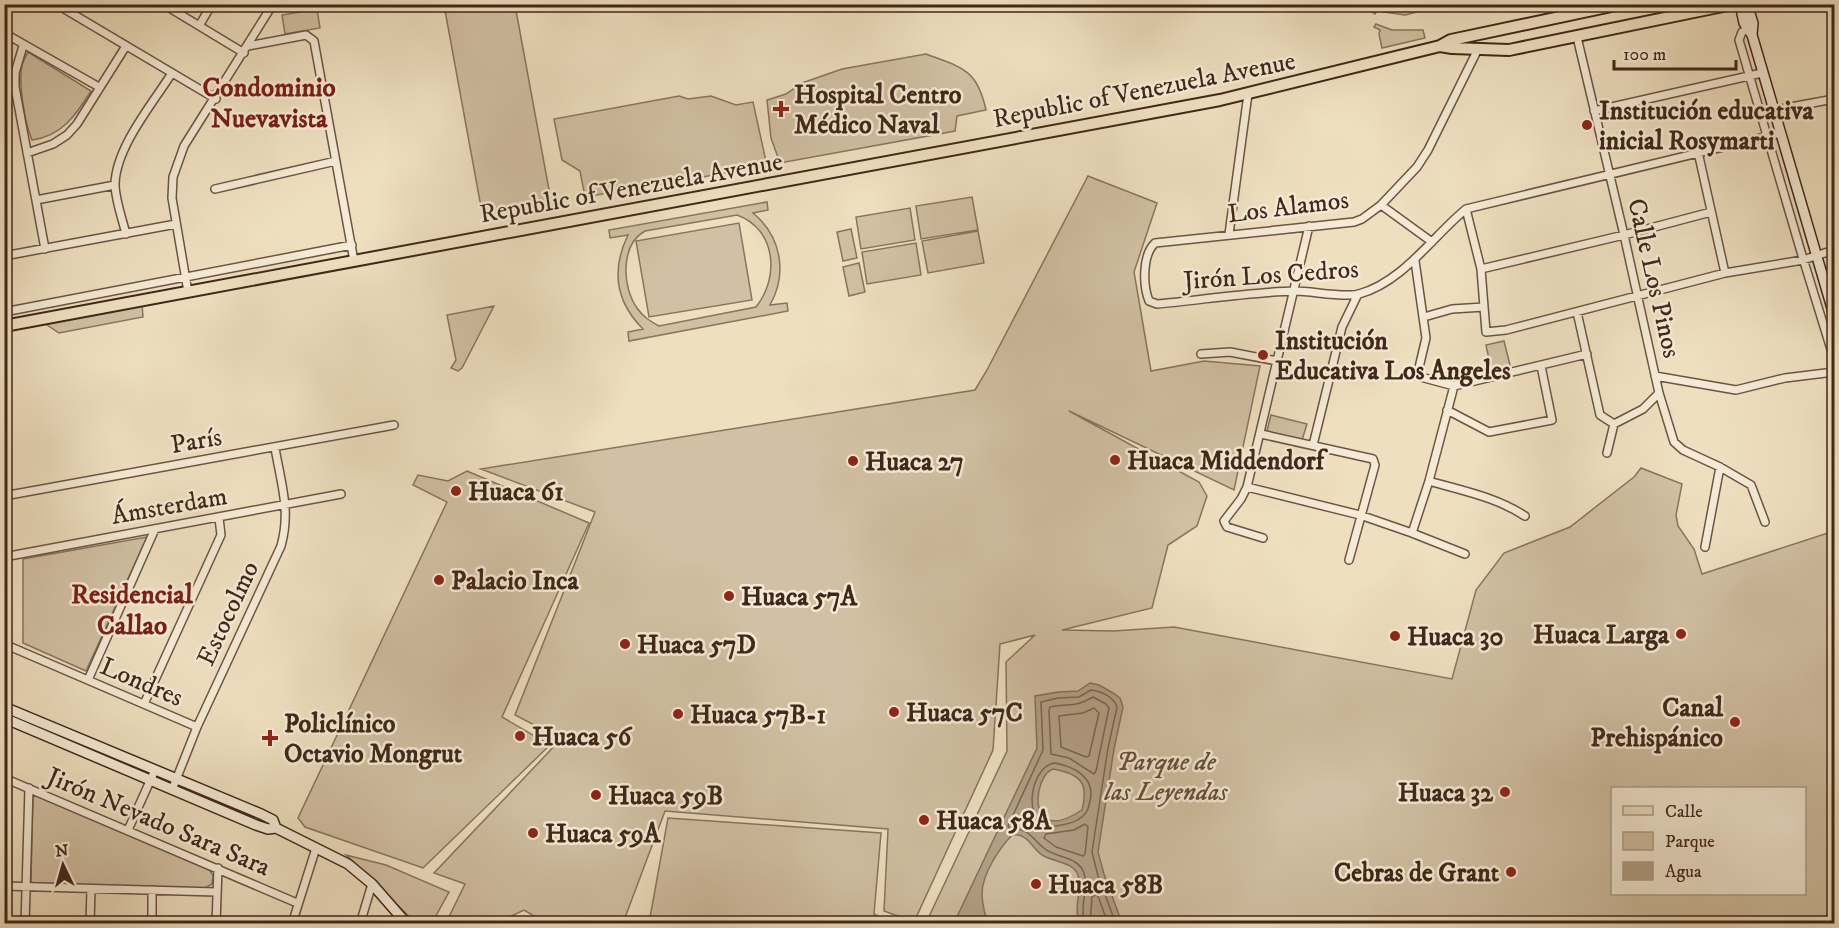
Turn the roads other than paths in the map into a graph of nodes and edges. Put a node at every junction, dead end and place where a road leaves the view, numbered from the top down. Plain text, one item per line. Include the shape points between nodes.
1 (56, 4) edge
2 (163, 4) edge
3 (212, 4) edge
4 (273, 4) edge
5 (1621, 4) edge
6 (1733, 4) edge
7 (1740, 4) edge
8 (1748, 4) edge
9 (199, 26) junction
10 (1515, 27) junction
11 (1750, 32) junction
12 (4, 33) edge
13 (1577, 37) junction
14 (23, 46) junction
15 (126, 46) junction
16 (248, 46) junction
17 (1440, 46) junction
18 (1523, 48) junction
19 (1478, 49) junction
20 (244, 54) junction
21 (172, 73) junction
22 (1762, 73) junction
23 (1750, 75) junction
24 (99, 87) junction
25 (1248, 94) junction
26 (216, 99) junction
27 (1834, 99) edge
28 (1774, 110) junction
29 (1594, 111) junction
30 (1781, 133) junction
31 (1767, 135) junction
32 (1698, 152) junction
33 (27, 153) junction
34 (336, 161) junction
35 (1610, 174) junction
36 (115, 185) junction
37 (215, 189) dead end
38 (36, 200) junction
39 (1381, 205) junction
40 (1466, 209) junction
41 (1711, 212) junction
42 (176, 224) junction
43 (1309, 226) junction
44 (126, 234) junction
45 (1229, 234) junction
46 (1624, 235) junction
47 (1432, 243) junction
48 (352, 245) junction
49 (45, 249) junction
50 (1834, 250) edge
51 (4, 256) edge
52 (1817, 256) junction
53 (1803, 260) junction
54 (354, 261) junction
55 (1414, 261) junction
56 (1481, 269) junction
57 (1725, 273) junction
58 (186, 277) junction
59 (1294, 291) junction
60 (188, 292) junction
61 (1358, 294) junction
62 (1637, 296) junction
63 (1157, 304) joint
64 (1484, 307) junction
65 (4, 312) edge
66 (1577, 312) junction
67 (1834, 315) edge
68 (1424, 317) junction
69 (5, 323) edge
70 (1201, 354) dead end
71 (1587, 354) junction
72 (1834, 359) edge
73 (1277, 361) junction
74 (1541, 366) junction
75 (1834, 372) edge
76 (1655, 376) junction
77 (1454, 386) junction
78 (1659, 393) junction
79 (1447, 410) junction
80 (1614, 424) junction
81 (394, 425) dead end
82 (1261, 434) junction
83 (1313, 445) junction
84 (275, 448) junction
85 (1607, 453) dead end
86 (1720, 467) junction
87 (1429, 481) junction
88 (1247, 487) junction
89 (341, 494) dead end
90 (4, 496) edge
91 (285, 506) junction
92 (1360, 515) junction
93 (1525, 516) dead end
94 (219, 518) junction
95 (1765, 522) dead end
96 (155, 529) junction
97 (1412, 533) junction
98 (1263, 538) dead end
99 (1705, 548) dead end
100 (1465, 554) dead end
101 (4, 557) edge
102 (1349, 560) dead end
103 (4, 645) edge
104 (88, 680) junction
105 (144, 704) junction
106 (4, 707) edge
107 (4, 717) edge
108 (197, 728) junction
109 (155, 770) junction
110 (4, 778) edge
111 (177, 778) junction
112 (150, 781) junction
113 (29, 788) junction
114 (172, 790) junction
115 (276, 828) junction
116 (128, 830) junction
117 (316, 848) junction
118 (218, 868) junction
119 (372, 884) junction
120 (4, 886) edge
121 (27, 887) junction
122 (91, 889) junction
123 (152, 890) junction
124 (216, 892) junction
125 (297, 903) junction
126 (25, 924) edge
127 (90, 924) edge
128 (152, 924) edge
129 (216, 924) edge
130 (291, 924) edge
131 (360, 924) edge
132 (407, 924) edge

1 - 15 street
2 - 9 street
3 - 9 street
4 - 16 street
5 - 10 main road, Republic of Venezuela Avenue
6 - 13 main road, Republic of Venezuela Avenue
7 - 11 street
8 - 11 street via 1753,23
9 - 20 street
10 - 17 main road, Republic of Venezuela Avenue via 1451,40
10 - 18 main road via 1511,39
11 - 22 street
11 - 23 street via 1742,32 1739,40
12 - 14 street
13 - 18 main road, Republic of Venezuela Avenue
13 - 29 street, Calle Los Pinos
14 - 24 street
14 - 33 street via 15,87
15 - 21 street
15 - 24 street
16 - 20 street
16 - 34 street via 311,37
17 - 19 main road, Republic of Venezuela Avenue
17 - 25 main road, Republic of Venezuela Avenue
18 - 19 main road, Republic of Venezuela Avenue
19 - 39 street, Los Alamos via 1424,156
20 - 26 street
21 - 26 street
21 - 36 street via 130,139
22 - 23 street
22 - 28 street
23 - 29 street
23 - 31 street
24 - 33 street via 67,135
25 - 45 street
25 - 54 main road, Republic of Venezuela Avenue
26 - 42 street via 184,146 176,167 171,189
27 - 28 street
28 - 30 street
29 - 35 street, Calle Los Pinos
30 - 31 street, Jirón Los Cedros
30 - 52 street
31 - 32 street, Jirón Los Cedros
31 - 53 street
32 - 35 street, Jirón Los Cedros
32 - 41 street
33 - 38 street
34 - 37 street
34 - 48 street
35 - 40 street, Jirón Los Cedros
35 - 46 street, Calle Los Pinos
36 - 38 street
36 - 44 street
38 - 49 street
39 - 43 street, Los Alamos via 1356,221
39 - 47 street
40 - 47 street, Jirón Los Cedros
40 - 56 street
41 - 46 street
41 - 57 street
42 - 44 street
42 - 58 street
43 - 45 street, Los Alamos
43 - 59 street
44 - 49 street
45 - 63 street, Los Alamos via 1155,243 1147,256 1146,281 1148,299
46 - 56 street
46 - 62 street, Calle Los Pinos
47 - 55 street, Jirón Los Cedros
48 - 54 street
48 - 58 street
49 - 51 street
50 - 52 street
52 - 53 street
52 - 67 street
53 - 57 street
53 - 72 street
54 - 60 main road, Republic of Venezuela Avenue
55 - 61 street, Jirón Los Cedros
55 - 68 street
56 - 64 street
57 - 62 street
58 - 60 street
58 - 65 street
59 - 61 street, Jirón Los Cedros
59 - 63 street, Jirón Los Cedros
59 - 73 street
60 - 69 main road, Republic of Venezuela Avenue
61 - 83 street via 1342,327
62 - 66 street
62 - 76 street, Calle Los Pinos
64 - 66 street via 1486,332
64 - 68 street via 1452,309
66 - 71 street
68 - 77 street via 1426,343 1416,374
70 - 73 street via 1234,352
71 - 74 street
71 - 80 street via 1600,415
73 - 82 street
74 - 77 street
74 - 79 street via 1555,419 1490,432
75 - 76 street via 1736,390
76 - 78 street, Calle Los Pinos
77 - 79 street
78 - 80 street via 1643,409
78 - 86 street, Calle Los Pinos via 1676,446
79 - 87 street
80 - 85 street
81 - 84 street, París
82 - 83 street
82 - 88 street
83 - 92 street via 1372,458 1375,465
84 - 90 street, París
84 - 91 street, Estocolmo
86 - 95 street, Calle Los Pinos via 1751,485
86 - 99 street
87 - 93 street via 1494,499
87 - 97 street
88 - 92 street
88 - 98 street via 1225,523
89 - 91 street, Ámsterdam
91 - 94 street, Ámsterdam
91 - 108 street, Estocolmo via 286,528 281,546
92 - 97 street
92 - 102 street
94 - 96 street, Ámsterdam
94 - 105 street via 221,535
96 - 101 street, Ámsterdam
96 - 104 street
97 - 100 street
103 - 104 street, Londres
104 - 105 street, Londres
105 - 108 street, Londres
106 - 109 street
107 - 112 street
108 - 111 street, Estocolmo
109 - 111 street
109 - 112 street
110 - 113 street, Jirón Nevado Sara Sara
111 - 114 street, Estocolmo
111 - 115 street via 273,820
112 - 114 street
112 - 116 street
113 - 116 street, Jirón Nevado Sara Sara
113 - 121 street
114 - 115 street via 268,829
115 - 117 street
116 - 118 street, Jirón Nevado Sara Sara
117 - 119 street via 348,864
117 - 125 street
118 - 124 street
118 - 125 street, Jirón Nevado Sara Sara
119 - 131 street
119 - 132 street
120 - 121 street
121 - 122 street
121 - 126 street
122 - 123 street
122 - 127 street
123 - 124 street
123 - 128 street
124 - 129 street
125 - 130 street

